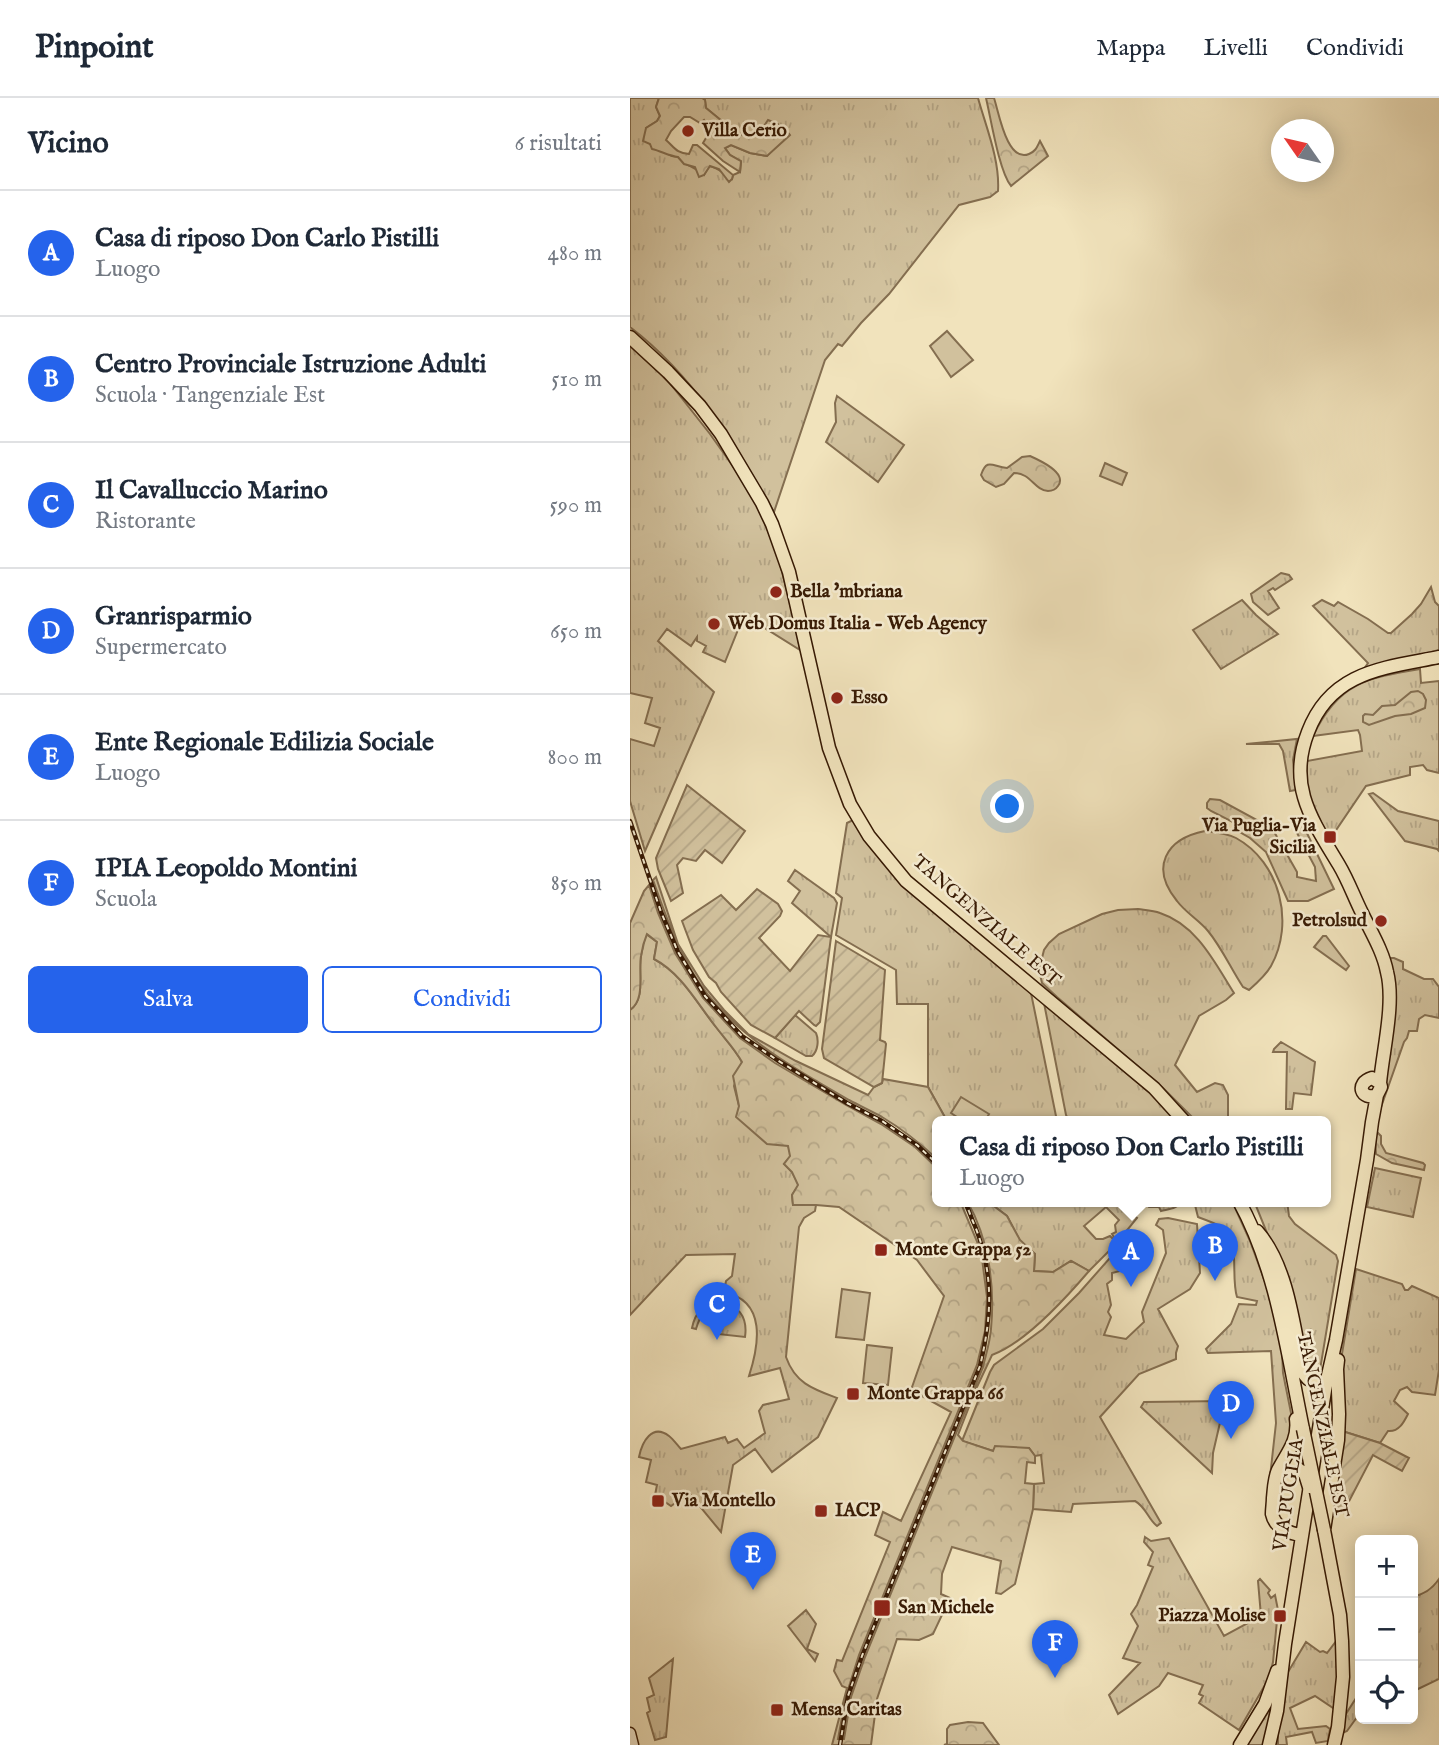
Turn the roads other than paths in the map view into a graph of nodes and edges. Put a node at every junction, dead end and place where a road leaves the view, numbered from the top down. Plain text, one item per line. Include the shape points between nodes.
1 (630, 337) edge
2 (1439, 657) edge
3 (1179, 1116) edge
4 (1242, 1207) edge
5 (1249, 1222) junction
6 (1336, 1340) junction
7 (1288, 1357) junction
8 (1326, 1384) junction
9 (1274, 1488) junction
10 (1324, 1530) junction
11 (1302, 1535) junction
12 (1285, 1644) junction
13 (630, 1733) edge
14 (633, 1745) edge
15 (1240, 1745) edge
16 (1272, 1745) edge
17 (1334, 1745) edge

1 - 3 main road, TANGENZIALE EST via 699,406 762,503 789,572 822,723 839,777 869,836 906,881 1154,1088
2 - 6 main road, VIA PUGLIA via 1377,669 1338,689 1315,717 1300,762 1308,810 1378,957 1389,995
4 - 5 main road, TANGENZIALE EST
5 - 7 main road, TANGENZIALE EST via 1279,1308
5 - 8 main road via 1267,1242 1280,1275 1303,1373
6 - 8 main road, VIA PUGLIA
6 - 10 main road via 1338,1440
7 - 9 main road via 1297,1427
7 - 10 main road, TANGENZIALE EST, bridge
8 - 11 main road, VIA PUGLIA
9 - 10 main road, bridge via 1290,1468 1305,1474
9 - 11 main road via 1275,1521 1290,1533
10 - 17 main road, TANGENZIALE EST via 1342,1641 1343,1677
11 - 12 main road, VIA PUGLIA
12 - 15 main road via 1265,1704
12 - 16 main road, VIA PUGLIA
13 - 14 main road

